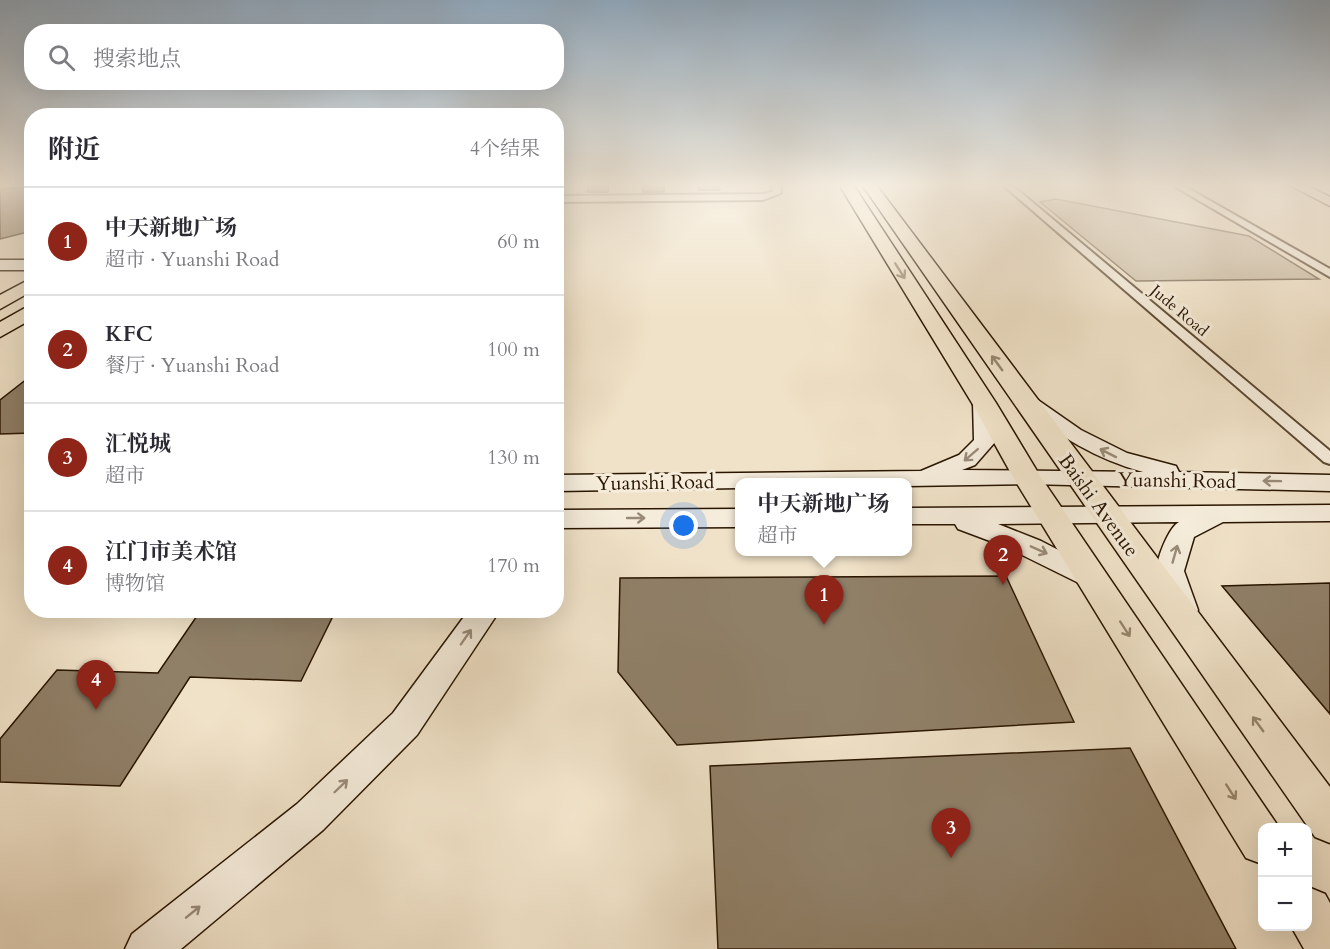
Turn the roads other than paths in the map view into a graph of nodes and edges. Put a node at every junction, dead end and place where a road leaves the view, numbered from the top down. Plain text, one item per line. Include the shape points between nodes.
1 (874, 230) edge
2 (902, 230) edge
3 (1060, 230) edge
4 (1254, 230) edge
5 (0, 265) edge
6 (24, 265) edge
7 (0, 272) edge
8 (24, 272) edge
9 (1330, 274) edge
10 (24, 288) edge
11 (0, 303) edge
12 (24, 315) edge
13 (0, 331) edge
14 (1021, 397) junction
15 (984, 403) junction
16 (1330, 459) edge
17 (1027, 477) junction
18 (1080, 478) junction
19 (912, 480) edge
20 (919, 480) junction
21 (1205, 480) junction
22 (735, 481) edge
23 (613, 482) junction
24 (564, 483) edge
25 (1330, 483) edge
26 (1222, 512) junction
27 (1330, 513) edge
28 (1051, 514) junction
29 (1106, 515) junction
30 (912, 516) edge
31 (944, 516) junction
32 (735, 518) edge
33 (564, 519) edge
34 (605, 519) junction
35 (1093, 580) junction
36 (480, 618) edge
37 (1190, 629) junction
38 (1330, 822) edge
39 (1258, 834) edge
40 (1312, 917) edge
41 (1330, 946) edge
42 (147, 949) edge

1 -> 15 main road
14 -> 2 main road, Baishi Avenue
3 - 16 street, Jude Road
4 - 9 street
5 - 6 main road
7 - 8 main road
10 - 11 main road
12 - 13 main road
14 - 18 main road, Baishi Avenue
21 -> 14 main road via 1119,458 1072,435
15 - 17 main road
15 -> 20 main road via 985,441 967,460
17 - 18 main road, Yuanshi Road
17 - 20 main road, Yuanshi Road
17 - 28 main road
18 - 21 main road, Yuanshi Road
18 - 29 main road, Baishi Avenue
19 - 20 main road, Yuanshi Road
25 -> 21 main road, Yuanshi Road
22 - 23 main road, Yuanshi Road
23 - 24 main road, Yuanshi Road
23 - 34 main road via 601,502
26 - 27 main road, Yuanshi Road
26 - 29 main road, Yuanshi Road
37 -> 26 main road via 1170,571 1182,532
28 - 29 main road, Yuanshi Road
28 - 31 main road, Yuanshi Road
28 - 35 main road
29 - 37 main road, Baishi Avenue
30 - 31 main road, Yuanshi Road
31 -> 35 main road via 1048,554
34 -> 32 main road, Yuanshi Road
33 - 34 main road, Yuanshi Road
35 -> 39 main road
42 -> 36 main road via 310,817 405,724
38 -> 37 main road, Baishi Avenue
40 - 41 main road

